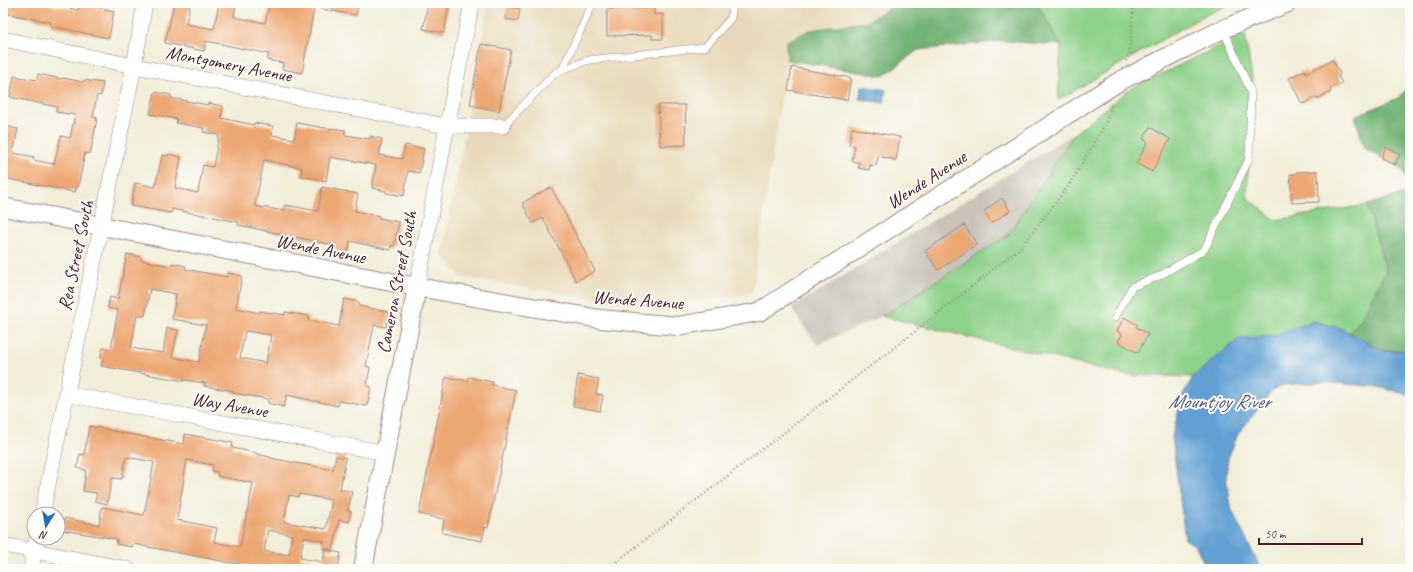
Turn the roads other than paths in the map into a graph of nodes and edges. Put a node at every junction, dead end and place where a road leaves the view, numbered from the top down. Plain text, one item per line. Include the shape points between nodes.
1 (145, 3) edge
2 (472, 3) edge
3 (593, 3) edge
4 (733, 3) edge
5 (1288, 3) edge
6 (1223, 29) junction
7 (3, 39) edge
8 (134, 66) junction
9 (562, 70) junction
10 (447, 126) junction
11 (503, 126) joint
12 (3, 207) edge
13 (101, 227) junction
14 (417, 288) junction
15 (1115, 318) dead end
16 (66, 394) junction
17 (386, 453) junction
18 (44, 506) edge
19 (26, 544) edge
20 (3, 545) edge
21 (36, 546) edge
22 (43, 546) edge
23 (31, 569) edge
24 (127, 569) edge
25 (363, 569) edge

1 - 8 street, Rea Street South
2 - 10 street, Cameron Street South
3 - 9 lane
4 - 9 lane via 731,18 705,47 590,60
5 - 6 street, Wende Avenue
6 - 14 street, Wende Avenue via 1118,82 759,312 678,326 600,319
6 - 15 lane via 1251,92 1249,159 1204,250 1159,276 1132,287
7 - 8 street, Montgomery Avenue
8 - 10 street, Montgomery Avenue
8 - 13 street, Rea Street South
9 - 11 lane via 556,72
10 - 11 street, Montgomery Avenue
10 - 14 street, Cameron Street South
12 - 13 street, Wende Avenue
13 - 14 street, Wende Avenue
13 - 16 street, Rea Street South
14 - 17 street, Cameron Street South
16 - 17 street, Way Avenue
16 - 18 street, Rea Street South
17 - 25 street, Cameron Street South
19 - 20 street
21 - 23 street
22 - 24 street

